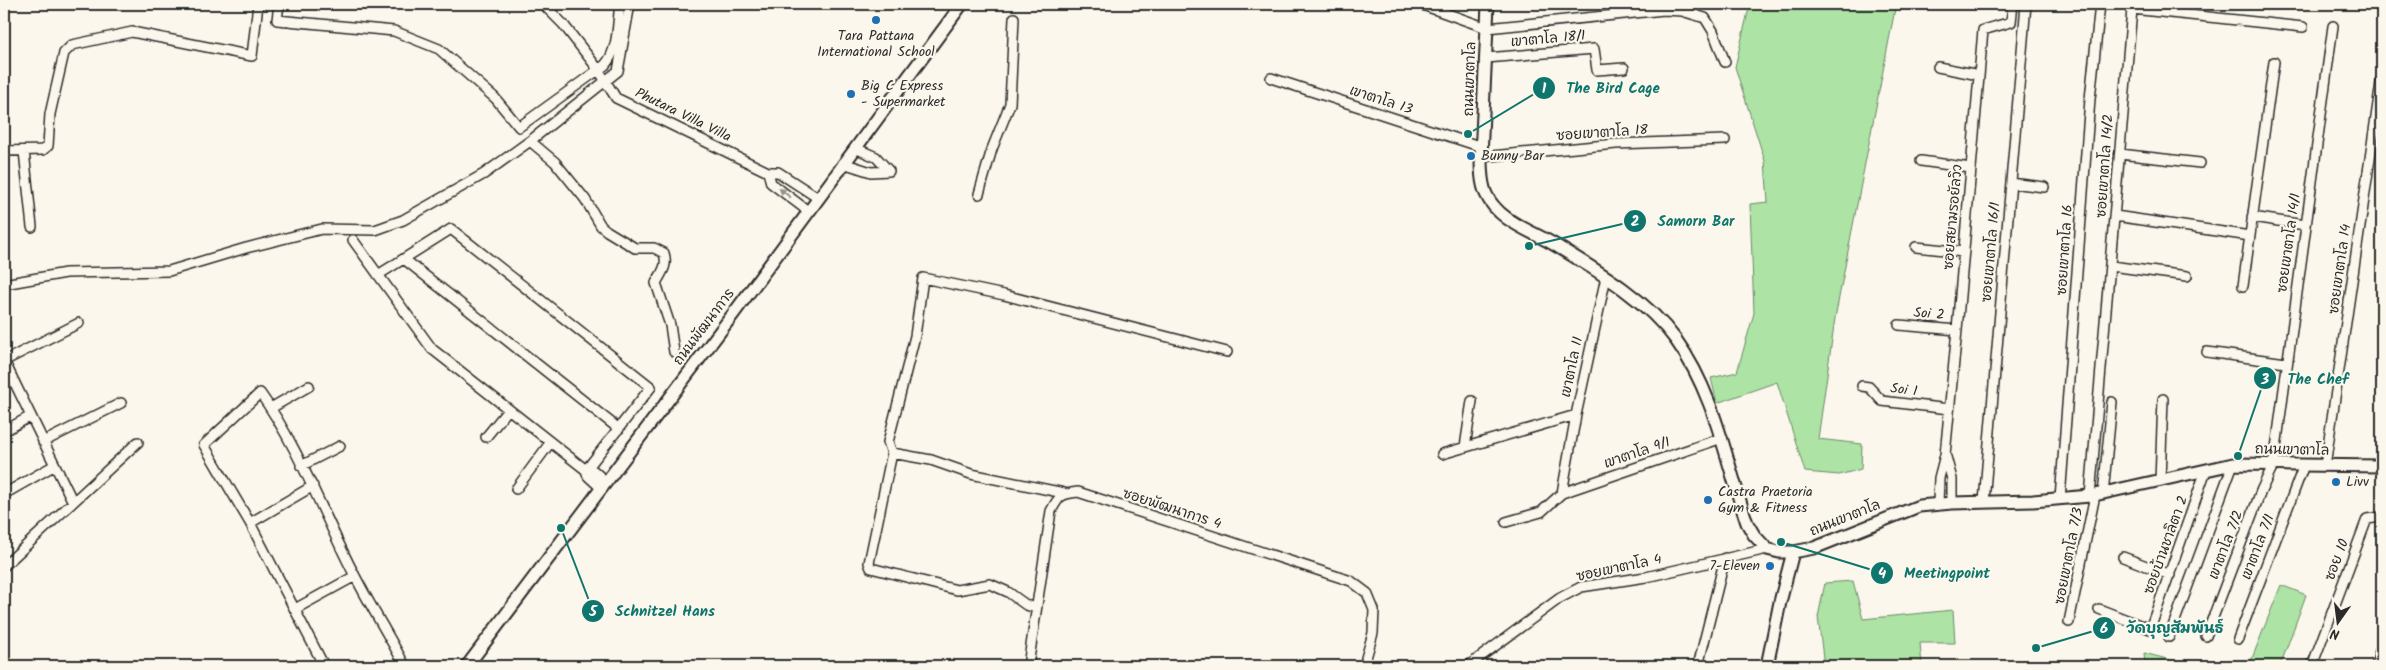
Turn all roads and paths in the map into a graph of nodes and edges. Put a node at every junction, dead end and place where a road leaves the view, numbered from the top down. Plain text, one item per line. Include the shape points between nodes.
1 (258, 4) edge
2 (279, 4) edge
3 (543, 4) edge
4 (620, 4) edge
5 (630, 4) edge
6 (962, 4) edge
7 (1420, 4) edge
8 (1488, 4) edge
9 (2013, 4) edge
10 (2026, 4) edge
11 (2100, 4) edge
12 (1014, 18) dead end
13 (2333, 26) dead end
14 (2303, 27) dead end
15 (1487, 28) junction
16 (1486, 58) junction
17 (1725, 62) dead end
18 (2274, 62) dead end
19 (1938, 67) dead end
20 (1624, 68) dead end
21 (598, 69) junction
22 (1979, 75) junction
23 (2382, 76) edge
24 (1271, 78) dead end
25 (605, 82) junction
26 (1725, 140) dead end
27 (530, 141) junction
28 (855, 148) junction
29 (4, 151) edge
30 (24, 151) junction
31 (1482, 152) junction
32 (2120, 154) junction
33 (1922, 161) dead end
34 (844, 163) junction
35 (2200, 163) dead end
36 (1971, 168) junction
37 (768, 172) junction
38 (2011, 183) junction
39 (2044, 187) dead end
40 (979, 194) dead end
41 (818, 198) junction
42 (808, 211) junction
43 (2115, 216) junction
44 (2252, 217) junction
45 (2305, 225) junction
46 (32, 227) dead end
47 (2250, 236) junction
48 (353, 240) dead end
49 (1916, 247) dead end
50 (1964, 252) junction
51 (404, 259) junction
52 (2111, 266) junction
53 (378, 275) junction
54 (2187, 276) dead end
55 (1606, 278) junction
56 (4, 284) edge
57 (2243, 286) dead end
58 (79, 323) dead end
59 (1899, 325) dead end
60 (1957, 330) junction
61 (674, 352) dead end
62 (1227, 352) dead end
63 (2207, 352) dead end
64 (4, 361) edge
65 (2286, 363) junction
66 (7, 376) edge
67 (309, 386) dead end
68 (1862, 386) dead end
69 (2163, 399) dead end
70 (1472, 401) dead end
71 (2112, 402) dead end
72 (121, 403) dead end
73 (271, 408) junction
74 (1949, 408) junction
75 (508, 410) junction
76 (31, 416) junction
77 (1576, 416) junction
78 (619, 429) junction
79 (4, 431) edge
80 (486, 437) dead end
81 (1722, 438) junction
82 (43, 442) junction
83 (138, 442) dead end
84 (550, 443) junction
85 (340, 446) dead end
86 (1465, 447) junction
87 (2382, 450) edge
88 (892, 453) junction
89 (1442, 454) dead end
90 (1945, 455) junction
91 (2274, 463) junction
92 (2233, 464) junction
93 (55, 465) junction
94 (2304, 465) junction
95 (301, 466) junction
96 (2325, 466) junction
97 (2381, 466) edge
98 (586, 470) junction
99 (2206, 470) junction
100 (2160, 481) junction
101 (603, 484) junction
102 (313, 486) junction
103 (516, 489) dead end
104 (1064, 493) junction
105 (1562, 493) junction
106 (4, 494) edge
107 (2096, 495) junction
108 (2060, 499) junction
109 (73, 502) junction
110 (1952, 502) junction
111 (1984, 502) junction
112 (1938, 504) junction
113 (2382, 517) edge
114 (250, 522) junction
115 (1506, 522) dead end
116 (1767, 549) junction
117 (1793, 552) junction
118 (2123, 557) dead end
119 (1725, 558) junction
120 (4, 566) edge
121 (2170, 575) junction
122 (355, 576) junction
123 (1036, 608) junction
124 (295, 609) junction
125 (2098, 610) dead end
126 (2070, 622) dead end
127 (2206, 636) dead end
128 (2169, 637) dead end
129 (2238, 639) dead end
130 (2382, 644) edge
131 (324, 666) edge
132 (403, 666) edge
133 (467, 666) edge
134 (1028, 666) edge
135 (1367, 666) edge
136 (1468, 666) edge
137 (1698, 666) edge
138 (1767, 666) edge
139 (2312, 666) edge
140 (2376, 666) edge

1 - 30 street via 252,56 132,32 72,45 64,53 50,114 48,146 43,150
2 - 21 street via 278,20 394,31 439,49 495,98 519,127
3 - 21 street, Phutara Villa Villa
4 - 21 street via 611,58
5 - 25 street via 618,72
6 - 28 street, ถนนพัฒนาการ
7 - 15 street
8 - 15 street, ถนนเขาตาโล
9 - 22 street, ซอยสยามรอยัลวิว via 2011,22 1983,30
10 - 38 street, ซอยเขาตาโล 16/1
11 - 108 street, ซอยเขาตาโล 16
12 - 40 street via 1010,104
13 - 45 street, ซอยเขาตาโล 14/1
14 - 32 street, ซอยเขาตาโล 14/2 via 2132,9
15 - 16 street, ถนนเขาตาโล
15 - 17 street via 1664,10 1682,12 1705,18
16 - 20 street, เขาตาโล 18/1 via 1594,49 1597,70
16 - 31 street, ถนนเขาตาโล
18 - 44 street
19 - 22 street
21 - 25 street, Phutara Villa Villa
22 - 36 street, ซอยสยามรอยัลวิว
23 - 96 street, ซอยเขาตาโล 14
24 - 31 street, เขาตาโล 13
25 - 27 street
25 - 37 street, Phutara Villa Villa via 616,98
26 - 31 street, ซอยเขาตาโล 18
27 - 56 street via 484,174 411,216 375,230 322,229 170,271 66,273
27 - 61 street via 555,162 586,199 607,232 635,248 654,248 664,253 667,261 656,283 670,325
28 - 34 street, ถนนพัฒนาการ
28 - 34 street via 876,157 889,171 871,172
29 - 30 street
30 - 46 street
31 - 55 street, ถนนเขาตาโล via 1481,176 1486,195 1505,217
32 - 35 street
32 - 43 street, ซอยเขาตาโล 14/2
33 - 36 street
34 - 41 street, ถนนพัฒนาการ
36 - 50 street, ซอยสยามรอยัลวิว
37 - 41 street, Phutara Villa Villa via 778,172
42 -> 37 street, Phutara Villa Villa via 771,183
38 - 39 street
38 - 111 street, ซอยเขาตาโล 16/1
41 - 42 street, ถนนพัฒนาการ
42 - 101 street, ถนนพัฒนาการ
43 - 47 street
43 - 52 street, ซอยเขาตาโล 14/2
44 - 45 street
44 - 47 street
45 - 65 street, ซอยเขาตาโล 14/1
47 - 57 street
48 - 53 street
49 - 50 street
50 - 60 street, ซอยสยามรอยัลวิว
51 - 53 street
51 - 78 street
51 - 78 street via 451,229 459,235 651,387
52 - 54 street
52 - 107 street, ซอยเขาตาโล 14/2
53 - 75 street via 432,349
55 - 77 street, เขาตาโล 11
55 - 81 street, ถนนเขาตาโล via 1648,309 1676,340 1708,398
58 - 64 street
59 - 60 street, Soi 2
60 - 74 street, ซอยสยามรอยัลวิว
62 - 88 street via 1004,295 923,278 915,336 888,442
63 - 65 street
64 - 66 street
65 - 91 street, ซอยเขาตาโล 14/1
66 - 76 street
67 - 73 street
68 - 74 street, Soi 1 via 1869,387 1882,402
69 - 100 street
70 - 86 street
71 - 107 street
72 - 82 street
73 - 95 street
73 - 114 street via 260,393 204,445
74 - 90 street, ซอยสยามรอยัลวิว
75 - 80 street
75 - 84 street
76 - 79 street
76 - 82 street
77 - 86 street, เขาตาโล 11
77 - 105 street
78 - 98 street
81 - 105 street, เขาตาโล 9/1
81 - 116 street, ถนนเขาตาโล via 1747,523
82 - 93 street
83 - 109 street
84 - 98 street
84 - 103 street
85 - 95 street
86 - 89 street, เขาตาโล 11
87 - 97 street
88 - 104 street, ซอยพัฒนาการ 4 via 932,460 971,474
88 - 123 street via 869,563 871,568 957,590 990,584
90 - 110 street via 1952,479
90 - 112 street via 1939,478
91 - 92 street, ถนนเขาตาโล
91 - 94 street, ถนนเขาตาโล
91 - 127 street, เขาตาโล 7/2
92 - 99 street, ถนนเขาตาโล
92 - 128 street
93 - 106 street
93 - 109 street
94 - 96 street, ถนนเขาตาโล
94 - 129 street, เขาตาโล 7/1
95 - 102 street
96 - 97 street, ถนนเขาตาโล
98 - 101 street via 594,471
99 - 100 street, ถนนเขาตาโล
99 - 121 street, ซอยบ้านชาลิตา 2
100 - 107 street, ถนนเขาตาโล
101 - 133 street, ถนนพัฒนาการ
102 - 114 street
102 - 122 street
104 - 123 street via 1051,511
104 - 135 street, ซอยพัฒนาการ 4 via 1078,492 1351,582 1367,593 1374,610 1374,633 1366,658
105 - 115 street via 1541,512
107 - 108 street, ถนนเขาตาโล
107 - 126 street, ซอยเขาตาโล 7/3
108 - 111 street, ถนนเขาตาโล
109 - 120 street
110 - 111 street, ถนนเขาตาโล
110 - 112 street, ถนนเขาตาโล
112 - 117 street, ถนนเขาตาโล via 1919,506 1814,548
113 - 139 street, ซอย 10 via 2367,519
114 - 124 street
116 - 117 street, ถนนเขาตาโล
116 - 119 street, ซอยเขาตาโล 4
117 - 138 street
118 - 121 street
119 - 136 street, ซอยเขาตาโล 4 via 1646,577 1581,587 1560,598
119 - 137 street
121 - 125 street, ซอยบ้านชาลิตา 2 via 2150,630
122 - 124 street
122 - 132 street
123 - 134 street
124 - 131 street
130 - 140 street

